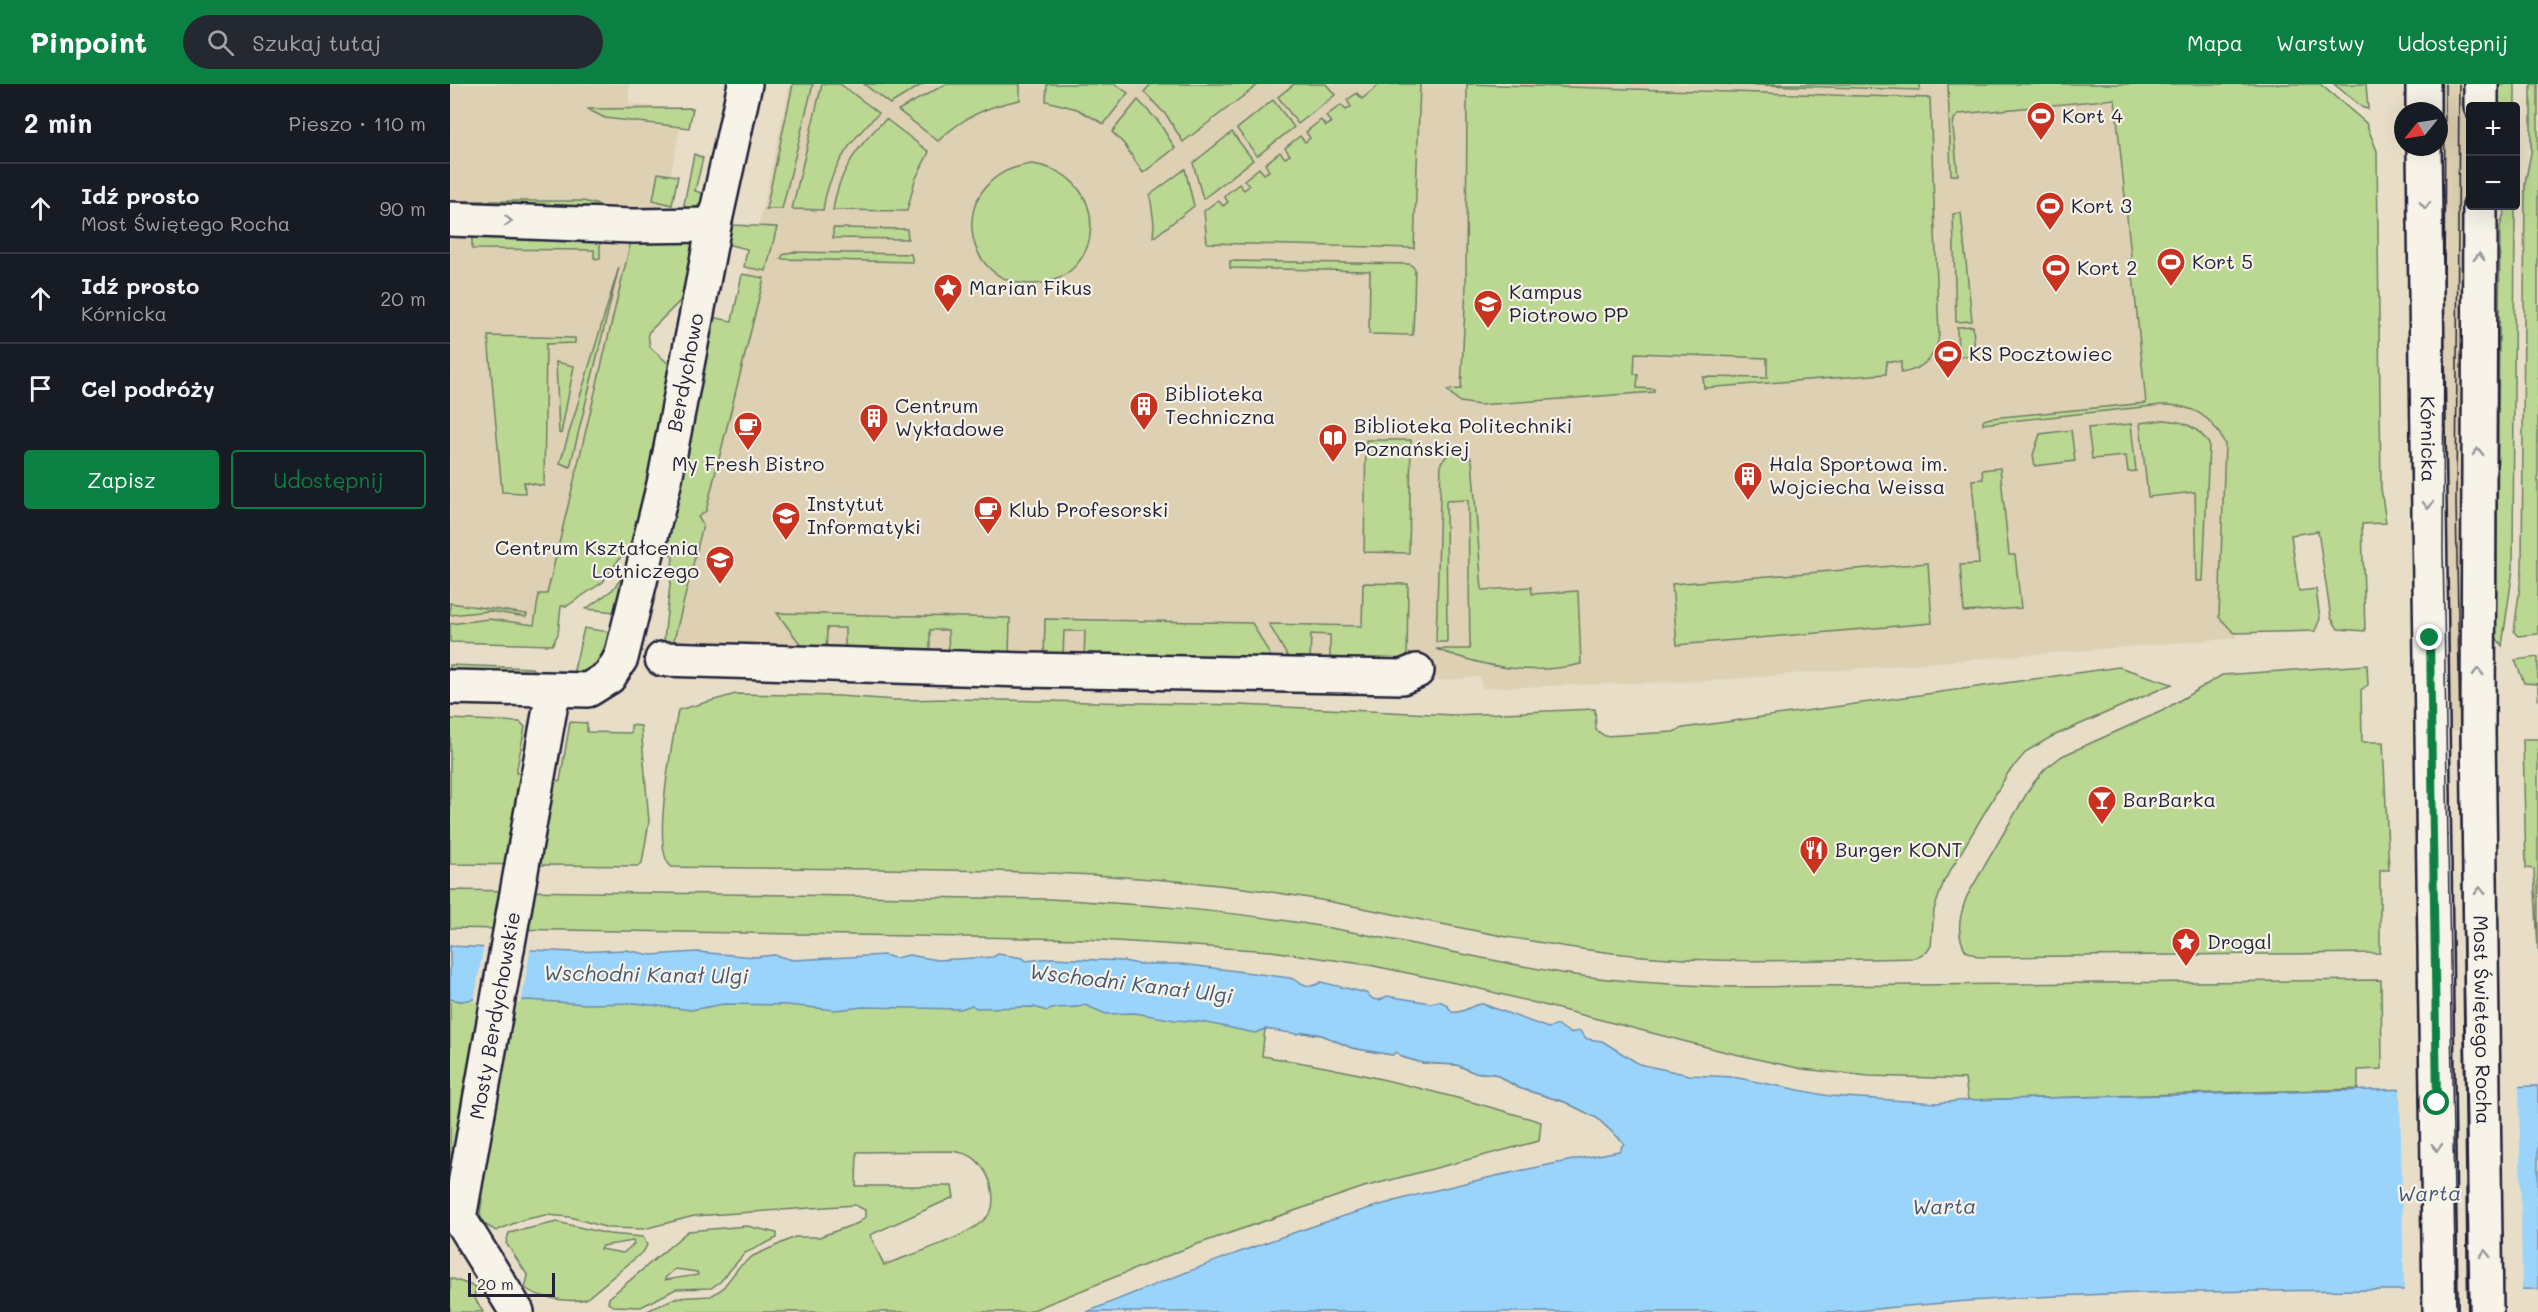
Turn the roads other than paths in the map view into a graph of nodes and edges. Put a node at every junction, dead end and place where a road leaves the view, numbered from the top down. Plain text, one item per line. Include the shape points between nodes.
1 (745, 84) edge
2 (2423, 84) edge
3 (2481, 84) edge
4 (2424, 102) edge
5 (2481, 102) edge
6 (2424, 156) edge
7 (2480, 210) edge
8 (450, 219) edge
9 (714, 225) junction
10 (662, 659) dead end
11 (1417, 671) dead end
12 (450, 687) edge
13 (550, 711) dead end
14 (517, 1312) edge
15 (2440, 1312) edge
16 (2486, 1312) edge

1 - 9 street, Berdychowo
2 - 4 street
3 - 5 street
6 -> 15 street, Kórnicka
16 -> 7 street, Most Świętego Rocha via 2478,730
8 -> 9 street via 624,226
9 - 12 street, Berdychowo via 664,484 621,658 609,677 588,690
10 - 11 street via 1290,677 1402,677
13 - 14 street, Mosty Berdychowskie via 459,1218

